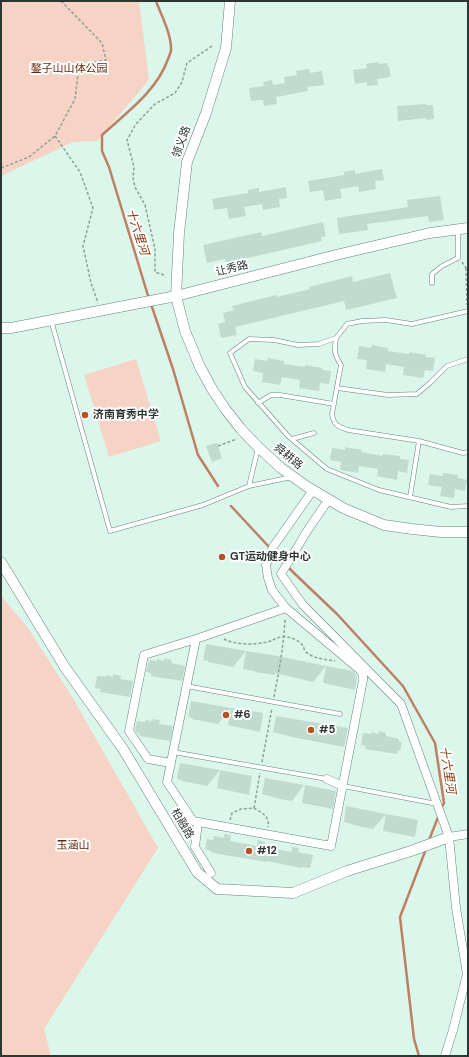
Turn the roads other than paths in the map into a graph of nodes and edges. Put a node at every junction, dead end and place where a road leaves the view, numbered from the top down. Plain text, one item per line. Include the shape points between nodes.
1 (230, 1) edge
2 (463, 229) edge
3 (432, 283) dead end
4 (176, 296) junction
5 (468, 311) edge
6 (51, 320) junction
7 (1, 328) edge
8 (336, 338) junction
9 (468, 359) edge
10 (338, 388) junction
11 (258, 403) junction
12 (334, 404) junction
13 (314, 433) dead end
14 (292, 439) junction
15 (419, 441) junction
16 (258, 448) junction
17 (468, 452) edge
18 (294, 477) junction
19 (249, 486) junction
20 (312, 490) junction
21 (410, 497) junction
22 (329, 499) junction
23 (468, 506) edge
24 (468, 532) edge
25 (1, 562) edge
26 (286, 608) junction
27 (196, 639) junction
28 (186, 686) junction
29 (340, 714) dead end
30 (173, 752) junction
31 (171, 763) junction
32 (327, 779) joint
33 (343, 786) junction
34 (438, 804) junction
35 (198, 822) junction
36 (468, 834) edge
37 (449, 838) junction
38 (211, 873) dead end
39 (445, 1056) edge

1 - 4 street, 领义路 via 226,48 206,113 187,162
2 - 3 lane via 458,258 432,274
2 - 4 street, 让秀路 via 430,233 340,254
4 - 6 street, 让秀路
4 - 16 street, 舜耕路 via 200,367 226,410
5 - 8 lane via 412,324 386,320 347,324
6 - 7 street, 让秀路
6 - 19 lane via 110,531 203,505
8 - 10 lane via 334,351 342,365
8 - 11 lane via 319,344 298,345 274,340 249,339 230,353 244,388
9 - 10 lane via 447,366 417,394 388,395
10 - 12 lane
11 - 12 lane via 271,395 280,395
11 - 14 lane
12 - 15 lane via 332,414 338,426 348,430
13 - 14 lane
14 - 21 lane via 328,469 379,490
15 - 17 lane
15 - 21 lane
16 - 18 street, 舜耕路
16 - 19 lane
18 - 19 lane
18 - 20 street, 舜耕路
20 - 22 street, 舜耕路
20 - 26 street via 272,551 266,565 272,590
21 - 23 lane via 451,507
22 - 24 street, 舜耕路 via 343,508 384,525 441,532
22 - 34 street via 281,574 304,605 401,704
25 - 37 street, 柏融路 via 64,666 123,749 197,872 217,888 293,893 347,871
26 - 27 street
26 - 33 street via 363,675
27 - 28 street
27 - 31 street via 144,655 129,731 148,759
28 - 29 lane
28 - 30 street
30 - 31 street
30 - 32 lane
31 - 35 street via 166,782 192,821
32 - 33 street
33 - 34 lane
33 - 35 street via 331,846
34 - 37 street
35 - 38 street via 195,847
36 - 37 street
37 - 39 street via 456,908 467,974

